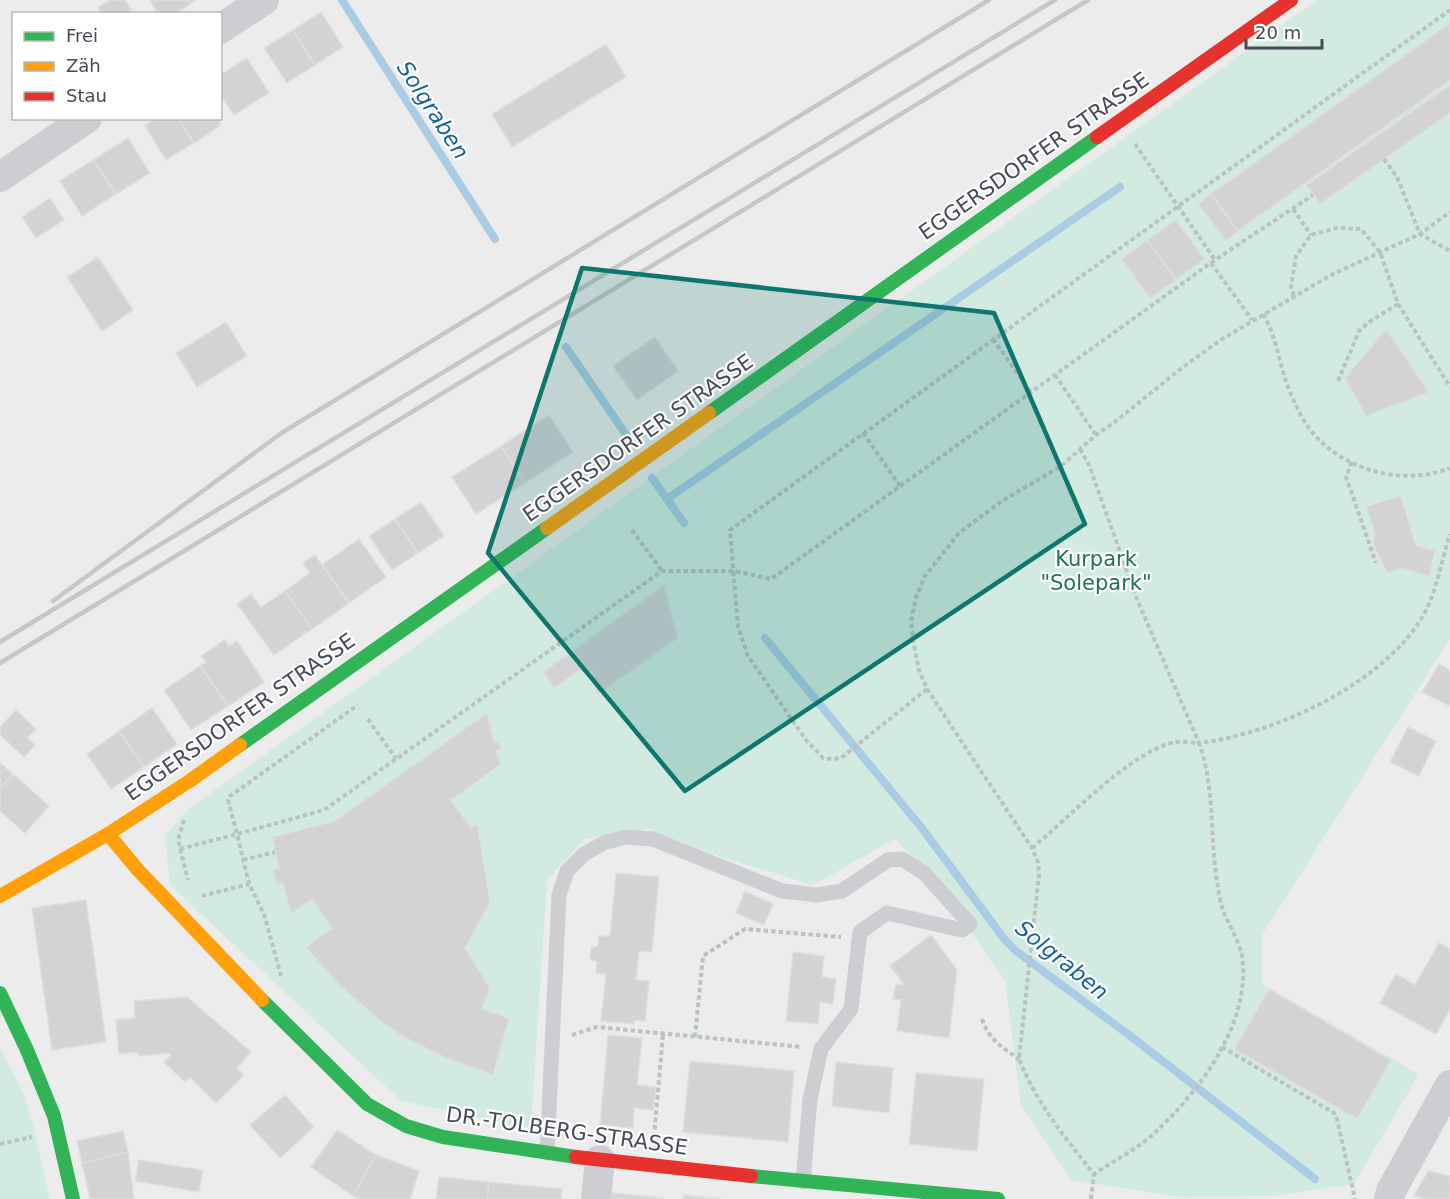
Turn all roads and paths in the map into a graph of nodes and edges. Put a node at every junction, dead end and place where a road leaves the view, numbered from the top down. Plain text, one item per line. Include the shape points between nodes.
1 (264, 0) edge
2 (1291, 0) edge
3 (1450, 10) edge
4 (222, 28) edge
5 (84, 120) edge
6 (1120, 121) junction
7 (1384, 159) dead end
8 (0, 177) edge
9 (1313, 195) dead end
10 (1177, 207) junction
11 (1293, 209) junction
12 (1450, 212) edge
13 (1419, 234) junction
14 (1311, 235) junction
15 (1450, 251) edge
16 (1380, 252) junction
17 (1213, 262) junction
18 (1294, 296) junction
19 (1398, 304) junction
20 (1263, 314) junction
21 (1252, 320) junction
22 (993, 339) junction
23 (1055, 375) junction
24 (1338, 381) dead end
25 (1450, 387) edge
26 (1031, 392) junction
27 (863, 433) junction
28 (1096, 435) junction
29 (1080, 449) junction
30 (1352, 462) junction
31 (1450, 468) edge
32 (900, 486) junction
33 (632, 530) dead end
34 (1450, 534) edge
35 (1376, 563) dead end
36 (662, 571) junction
37 (734, 571) junction
38 (927, 690) junction
39 (358, 705) dead end
40 (368, 719) dead end
41 (1199, 743) junction
42 (396, 759) junction
43 (191, 780) junction
44 (108, 834) junction
45 (237, 834) junction
46 (1032, 848) junction
47 (180, 849) junction
48 (275, 852) dead end
49 (243, 860) junction
50 (249, 884) junction
51 (190, 889) dead end
52 (210, 894) dead end
53 (0, 896) edge
54 (860, 932) junction
55 (283, 981) dead end
56 (0, 993) edge
57 (982, 1019) dead end
58 (663, 1034) junction
59 (696, 1037) junction
60 (554, 1041) junction
61 (1222, 1047) junction
62 (821, 1049) junction
63 (1019, 1059) junction
64 (1450, 1084) edge
65 (547, 1153) junction
66 (600, 1160) junction
67 (652, 1164) junction
68 (1094, 1174) junction
69 (803, 1182) junction
70 (73, 1199) edge
71 (596, 1199) edge
72 (998, 1199) edge
73 (1091, 1199) edge
74 (1355, 1199) edge
75 (1389, 1199) edge

1 - 4 street
2 - 6 street, EGGERSDORFER STRASSE
3 - 10 path
5 - 8 street
6 - 10 path
6 - 43 street, EGGERSDORFER STRASSE
7 - 13 path via 1397,177
9 - 11 path
10 - 17 path
10 - 22 path
11 - 14 path
11 - 17 path
12 - 13 path
13 - 15 path
13 - 16 path
14 - 16 path via 1336,228 1361,229
14 - 18 path via 1296,256 1291,287
16 - 18 path
16 - 19 path
17 - 21 path
17 - 23 path
18 - 20 path
19 - 24 path via 1359,331
19 - 25 path
20 - 21 path
20 - 30 path via 1290,392 1308,428 1324,445
21 - 28 path via 1183,367
22 - 26 path
22 - 27 path
23 - 26 path
23 - 28 path
26 - 32 path
27 - 32 path
27 - 37 path via 730,530
28 - 29 path
29 - 38 path via 1061,466 1002,501 959,533 925,576 911,622 919,670
29 - 41 path via 1136,597
30 - 31 path via 1371,470 1412,476
30 - 35 path via 1346,477
32 - 37 path via 771,579
33 - 36 path
34 - 41 path via 1421,619 1388,657 1335,696 1286,720
36 - 37 path
36 - 42 path
37 - 38 path via 738,627 748,656 806,740 823,758 843,756
38 - 46 path
39 - 45 path via 230,796
40 - 42 path
41 - 46 path via 1176,742 1153,750 1122,770
41 - 61 path via 1208,766 1218,885 1223,911 1241,953 1243,975 1239,1005
42 - 45 path via 324,810
43 - 44 street, EGGERSDORFER STRASSE
43 - 47 path via 201,792 180,827
44 - 53 street, EGGERSDORFER STRASSE
44 - 65 street, DR.-TOLBERG-STRASSE via 221,959 367,1104 406,1126 443,1137
45 - 47 path
45 - 49 path
46 - 63 path via 1039,874
47 - 51 path
48 - 49 path
49 - 50 path
50 - 52 path
50 - 55 path via 264,914
54 - 59 path via 845,937 745,929 703,956
54 - 60 lane via 887,913 962,930 970,924 924,873 902,859 888,860 842,891 817,895 782,891 653,839 627,837 606,842 584,854 567,871 559,895
54 - 62 lane via 851,1010
56 - 70 street via 54,1116
57 - 63 path via 986,1032 996,1043
58 - 59 path
58 - 60 path via 597,1027
58 - 67 path
59 - 62 path
60 - 65 lane
61 - 68 path via 1185,1102 1149,1138
61 - 74 path via 1334,1113
62 - 69 lane via 810,1099
63 - 68 path via 1053,1122
64 - 75 street
65 - 66 street, DR.-TOLBERG-STRASSE
66 - 67 street, DR.-TOLBERG-STRASSE
66 - 71 street
67 - 69 street, DR.-TOLBERG-STRASSE
68 - 73 path
69 - 72 street, DR.-TOLBERG-STRASSE

